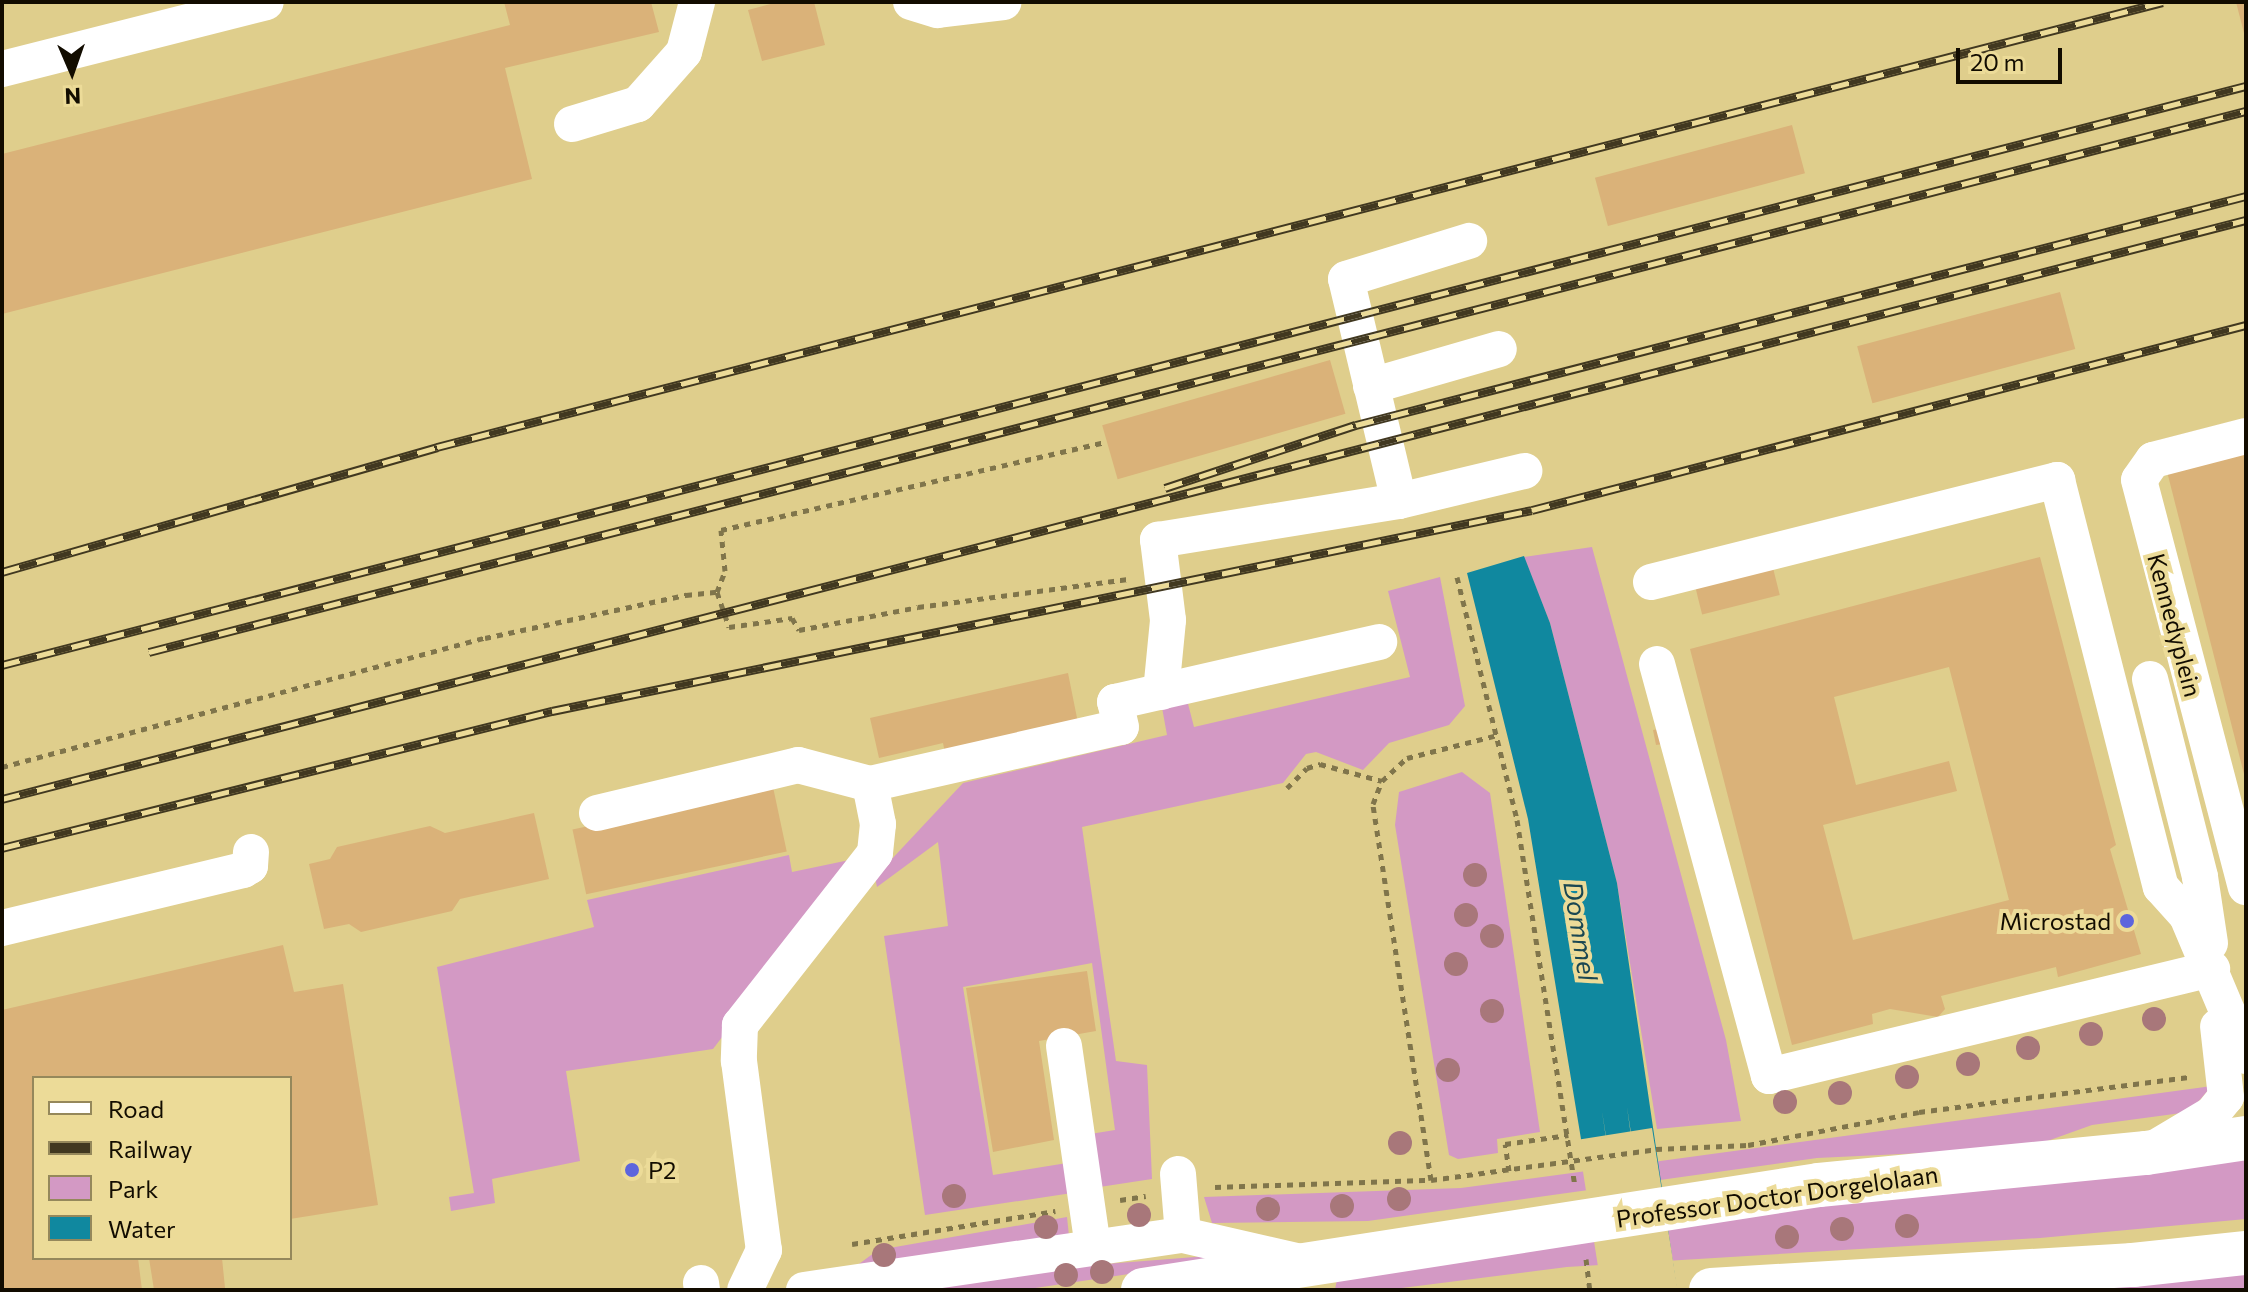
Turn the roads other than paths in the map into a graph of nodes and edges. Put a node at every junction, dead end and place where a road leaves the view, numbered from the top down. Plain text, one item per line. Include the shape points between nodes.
1 (266, 2) edge
2 (697, 2) edge
3 (911, 2) edge
4 (1004, 2) edge
5 (2, 69) edge
6 (572, 124) dead end
7 (1469, 241) dead end
8 (1499, 349) dead end
9 (1371, 386) junction
10 (2246, 436) edge
11 (1524, 471) dead end
12 (1399, 501) junction
13 (1651, 582) dead end
14 (1379, 642) dead end
15 (1657, 664) dead end
16 (2150, 679) dead end
17 (1161, 692) junction
18 (870, 784) junction
19 (597, 813) dead end
20 (251, 852) dead end
21 (2246, 887) edge
22 (2, 928) edge
23 (2212, 969) junction
24 (1064, 1046) dead end
25 (2237, 1064) edge
26 (2246, 1138) edge
27 (2146, 1153) junction
28 (1178, 1174) dead end
29 (1183, 1235) junction
30 (1093, 1247) junction
31 (2246, 1253) edge
32 (1318, 1277) edge
33 (745, 1290) edge
34 (804, 1290) edge
35 (1143, 1290) edge
36 (1711, 1290) edge

1 - 5 street
2 - 6 street via 684,52 638,104
3 - 4 street via 938,10
7 - 9 street via 1346,279
8 - 9 street
9 - 12 street
10 - 21 street, Kennedyplein via 2153,460 2139,480
11 - 12 street
12 - 17 street via 1158,540 1168,620
13 - 23 street via 2057,480 2161,887 2187,916
14 - 17 street
15 - 23 street via 1769,1076
16 - 23 street via 2200,877
17 - 18 street via 1115,702 1121,727
18 - 19 street via 798,765
18 - 33 street via 878,839 875,853 740,1025 739,1061 764,1250
20 - 22 street via 250,866 243,870
23 - 25 street
24 - 30 street
25 - 27 street via 2226,1097 2212,1114
26 - 27 main road, Professor Doctor Dorgelolaan
27 - 32 main road, Professor Doctor Dorgelolaan via 1819,1185 1561,1226
28 - 29 street
29 - 30 street, Professor Doctor Dorgelolaan
29 - 32 street, Professor Doctor Dorgelolaan
30 - 34 street, Professor Doctor Dorgelolaan
31 - 36 main road via 2133,1265
32 - 35 main road, Professor Doctor Dorgelolaan

